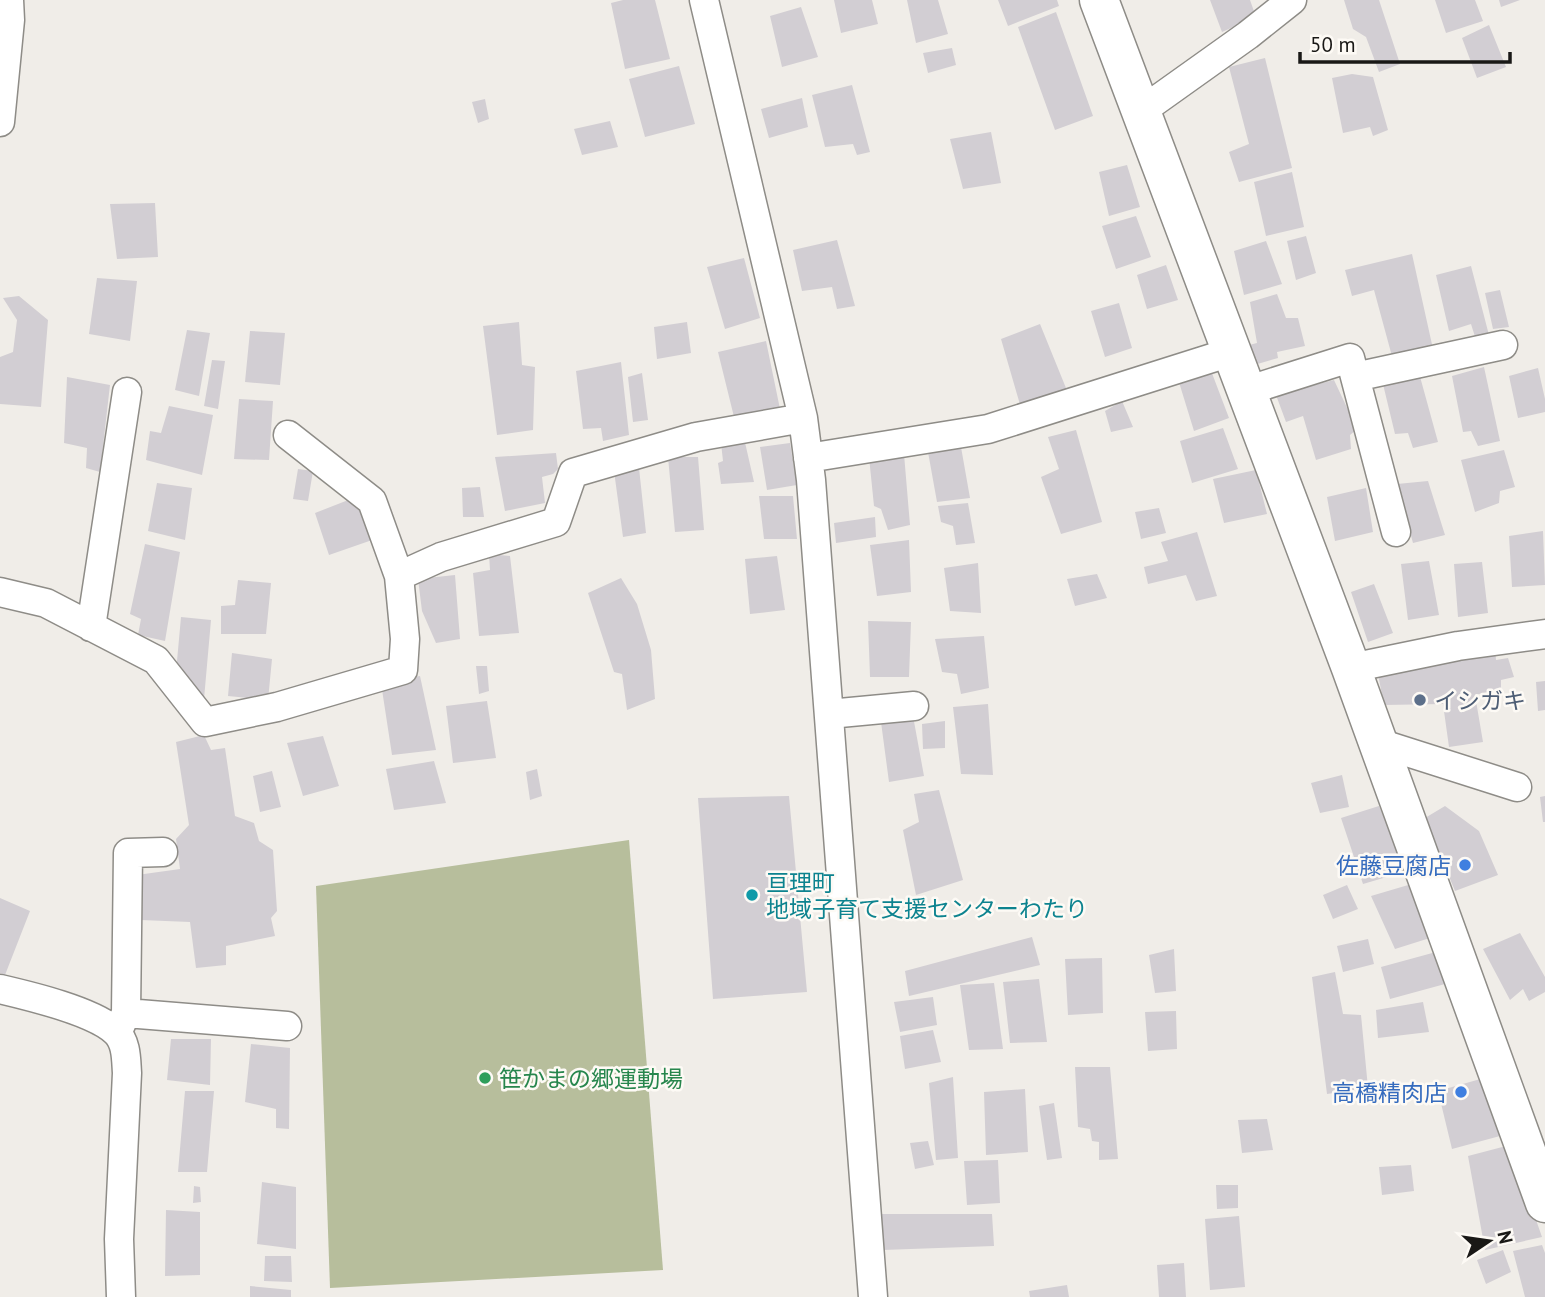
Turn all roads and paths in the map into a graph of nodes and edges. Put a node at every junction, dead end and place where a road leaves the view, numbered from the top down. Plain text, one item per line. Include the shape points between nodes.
1 (9, 0) edge
2 (1099, 0) edge
3 (1292, 0) edge
4 (708, 1) edge
5 (1140, 112) junction
6 (0, 122) edge
7 (1503, 345) dead end
8 (1231, 352) junction
9 (1355, 377) junction
10 (1246, 391) junction
11 (127, 392) dead end
12 (803, 418) junction
13 (288, 435) dead end
14 (808, 458) junction
15 (1396, 532) dead end
16 (399, 576) junction
17 (0, 592) edge
18 (91, 627) junction
19 (1545, 634) edge
20 (1351, 668) junction
21 (914, 706) dead end
22 (829, 714) junction
23 (1379, 743) junction
24 (1517, 787) dead end
25 (163, 852) dead end
26 (0, 989) edge
27 (122, 1023) junction
28 (287, 1026) dead end
29 (1545, 1203) edge
30 (121, 1297) edge
31 (873, 1297) edge

1 - 6 street
2 - 5 street
3 - 5 street
4 - 12 street
5 - 8 street
7 - 9 street
8 - 10 street
8 - 14 street via 988,429
9 - 10 street via 1350,358
9 - 15 street
10 - 20 street
11 - 18 street
12 - 14 street
12 - 16 street via 696,437 573,473 556,522
13 - 16 street via 372,501
14 - 22 street
16 - 18 street via 403,670 277,707 205,722 156,660
17 - 18 street via 46,603
19 - 20 street
20 - 23 street
21 - 22 street
22 - 31 street
23 - 24 street
23 - 29 street
25 - 27 street via 128,853
26 - 27 street via 52,1001 96,1021
27 - 28 street
27 - 30 street via 127,1073 119,1239

